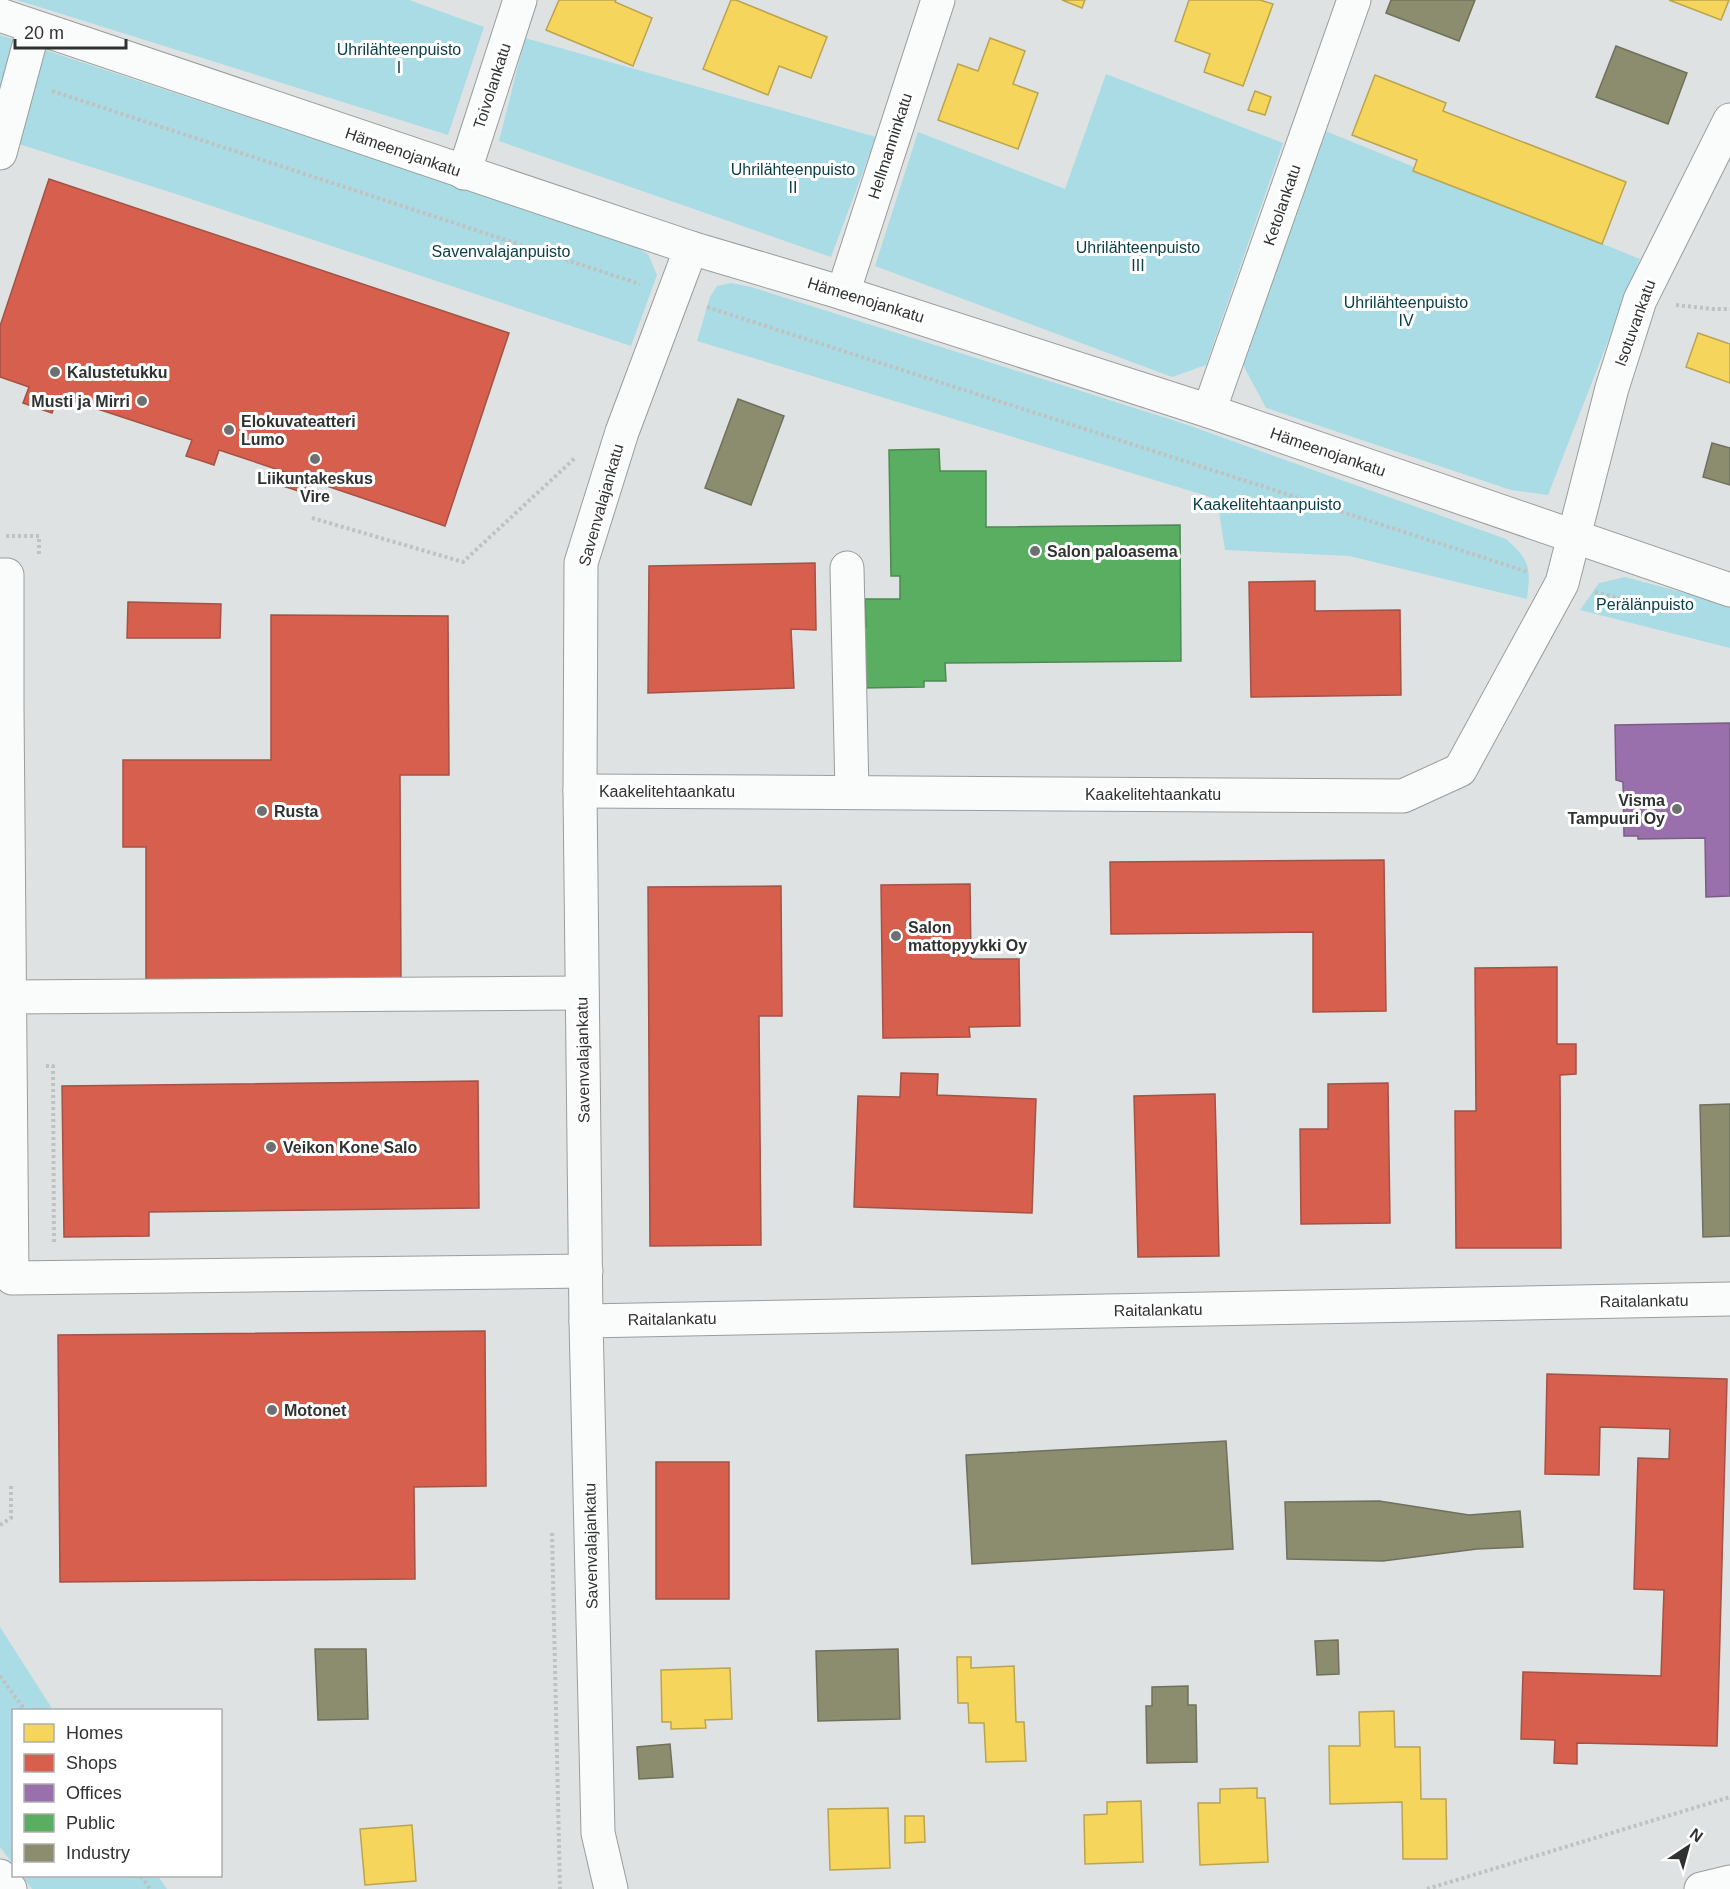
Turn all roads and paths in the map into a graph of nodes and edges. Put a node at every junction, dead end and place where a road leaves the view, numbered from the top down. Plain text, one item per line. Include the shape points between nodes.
1 (520, 0) edge
2 (938, 0) edge
3 (1354, 0) edge
4 (0, 15) edge
5 (34, 27) junction
6 (20, 80) junction
7 (1730, 120) edge
8 (0, 153) edge
9 (465, 173) junction
10 (691, 248) junction
11 (843, 292) junction
12 (674, 297) junction
13 (1640, 300) junction
14 (1730, 309) edge
15 (1209, 411) junction
16 (580, 453) dead end
17 (312, 518) dead end
18 (1574, 538) junction
19 (847, 568) dead end
20 (4, 575) edge
21 (1562, 583) junction
22 (1730, 590) edge
23 (1674, 611) dead end
24 (580, 791) junction
25 (852, 792) junction
26 (582, 993) junction
27 (9, 998) junction
28 (586, 1271) junction
29 (1730, 1299) edge
30 (586, 1321) junction
31 (11, 1483) dead end
32 (0, 1525) edge
33 (0, 1676) edge
34 (24, 1709) edge
35 (1730, 1797) edge
36 (0, 1876) edge
37 (1730, 1882) edge
38 (10, 1889) edge
39 (611, 1889) edge
40 (1427, 1889) edge
41 (1701, 1889) edge

1 - 9 street, Toivolankatu
2 - 11 street, Hellmanninkatu
3 - 15 street, Ketolankatu
4 - 5 street, Hämeenojankatu
5 - 6 street
5 - 9 street, Hämeenojankatu
6 - 8 street
6 - 12 path
7 - 13 street, Isotuvankatu
9 - 10 street, Hämeenojankatu
10 - 11 street, Hämeenojankatu
10 - 12 street, Savenvalajankatu
11 - 15 street, Hämeenojankatu
12 - 21 path
12 - 24 street, Savenvalajankatu via 622,432 581,563
13 - 14 path
13 - 18 street, Isotuvankatu via 1611,388
15 - 18 street, Hämeenojankatu
16 - 17 path via 463,562
18 - 21 street, Kaakelitehtaankatu
18 - 22 street, Hämeenojankatu
19 - 25 street
20 - 27 street
21 - 23 path
21 - 25 street, Kaakelitehtaankatu via 1460,770 1403,796
24 - 25 street, Kaakelitehtaankatu
24 - 26 street, Savenvalajankatu
26 - 27 street
26 - 28 street, Savenvalajankatu
27 - 28 street via 12,1278
28 - 30 street, Savenvalajankatu
29 - 30 street, Raitalankatu
30 - 39 street, Savenvalajankatu via 598,1833
31 - 32 path via 11,1518
33 - 34 path
35 - 40 path
36 - 38 street
37 - 41 street

